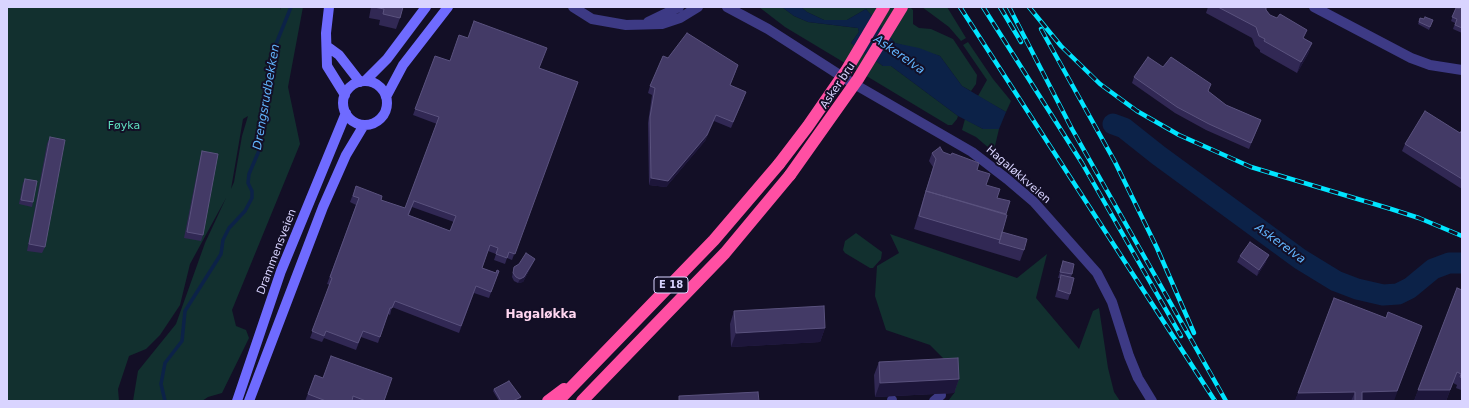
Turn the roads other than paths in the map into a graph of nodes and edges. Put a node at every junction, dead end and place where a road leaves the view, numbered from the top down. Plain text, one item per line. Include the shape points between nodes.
1 (329, 7) edge
2 (426, 7) edge
3 (448, 7) edge
4 (573, 7) edge
5 (679, 7) edge
6 (698, 7) edge
7 (727, 7) edge
8 (742, 7) edge
9 (884, 7) edge
10 (902, 7) edge
11 (1314, 7) edge
12 (641, 25) junction
13 (768, 29) junction
14 (328, 47) junction
15 (1462, 70) edge
16 (363, 81) junction
17 (345, 95) junction
18 (386, 97) junction
19 (346, 113) junction
20 (364, 125) junction
21 (590, 369) junction
22 (237, 401) edge
23 (249, 401) edge
24 (548, 401) edge
25 (558, 401) edge
26 (582, 401) edge
27 (1152, 401) edge

1 - 14 main road via 326,33
2 - 16 main road via 387,59
3 - 18 main road via 403,65
4 - 12 street via 592,19
5 - 12 street
6 - 12 street via 668,22
7 - 13 street, Hagaløkkveien
8 - 13 street, Hagaløkkveien
9 - 21 highway, Asker bru / E 18, bridge via 846,71 778,164 714,240
10 - 26 highway, Asker bru / E 18, bridge via 858,79 790,175 726,253
11 - 15 street via 1411,58 1430,65
13 - 27 street, Hagaløkkveien via 849,81 972,152 1034,202 1098,274 1112,302 1138,378
14 - 16 main road
14 - 17 main road via 327,66
16 - 17 main road via 352,86
16 - 18 main road via 378,86
17 - 19 main road via 343,103
18 - 20 main road via 387,107 382,116 374,123
19 - 20 main road via 354,122
19 - 22 main road, Drammensveien via 281,271
20 - 23 main road via 346,155 323,207
21 - 24 highway, E 18
21 - 25 highway, E 18

